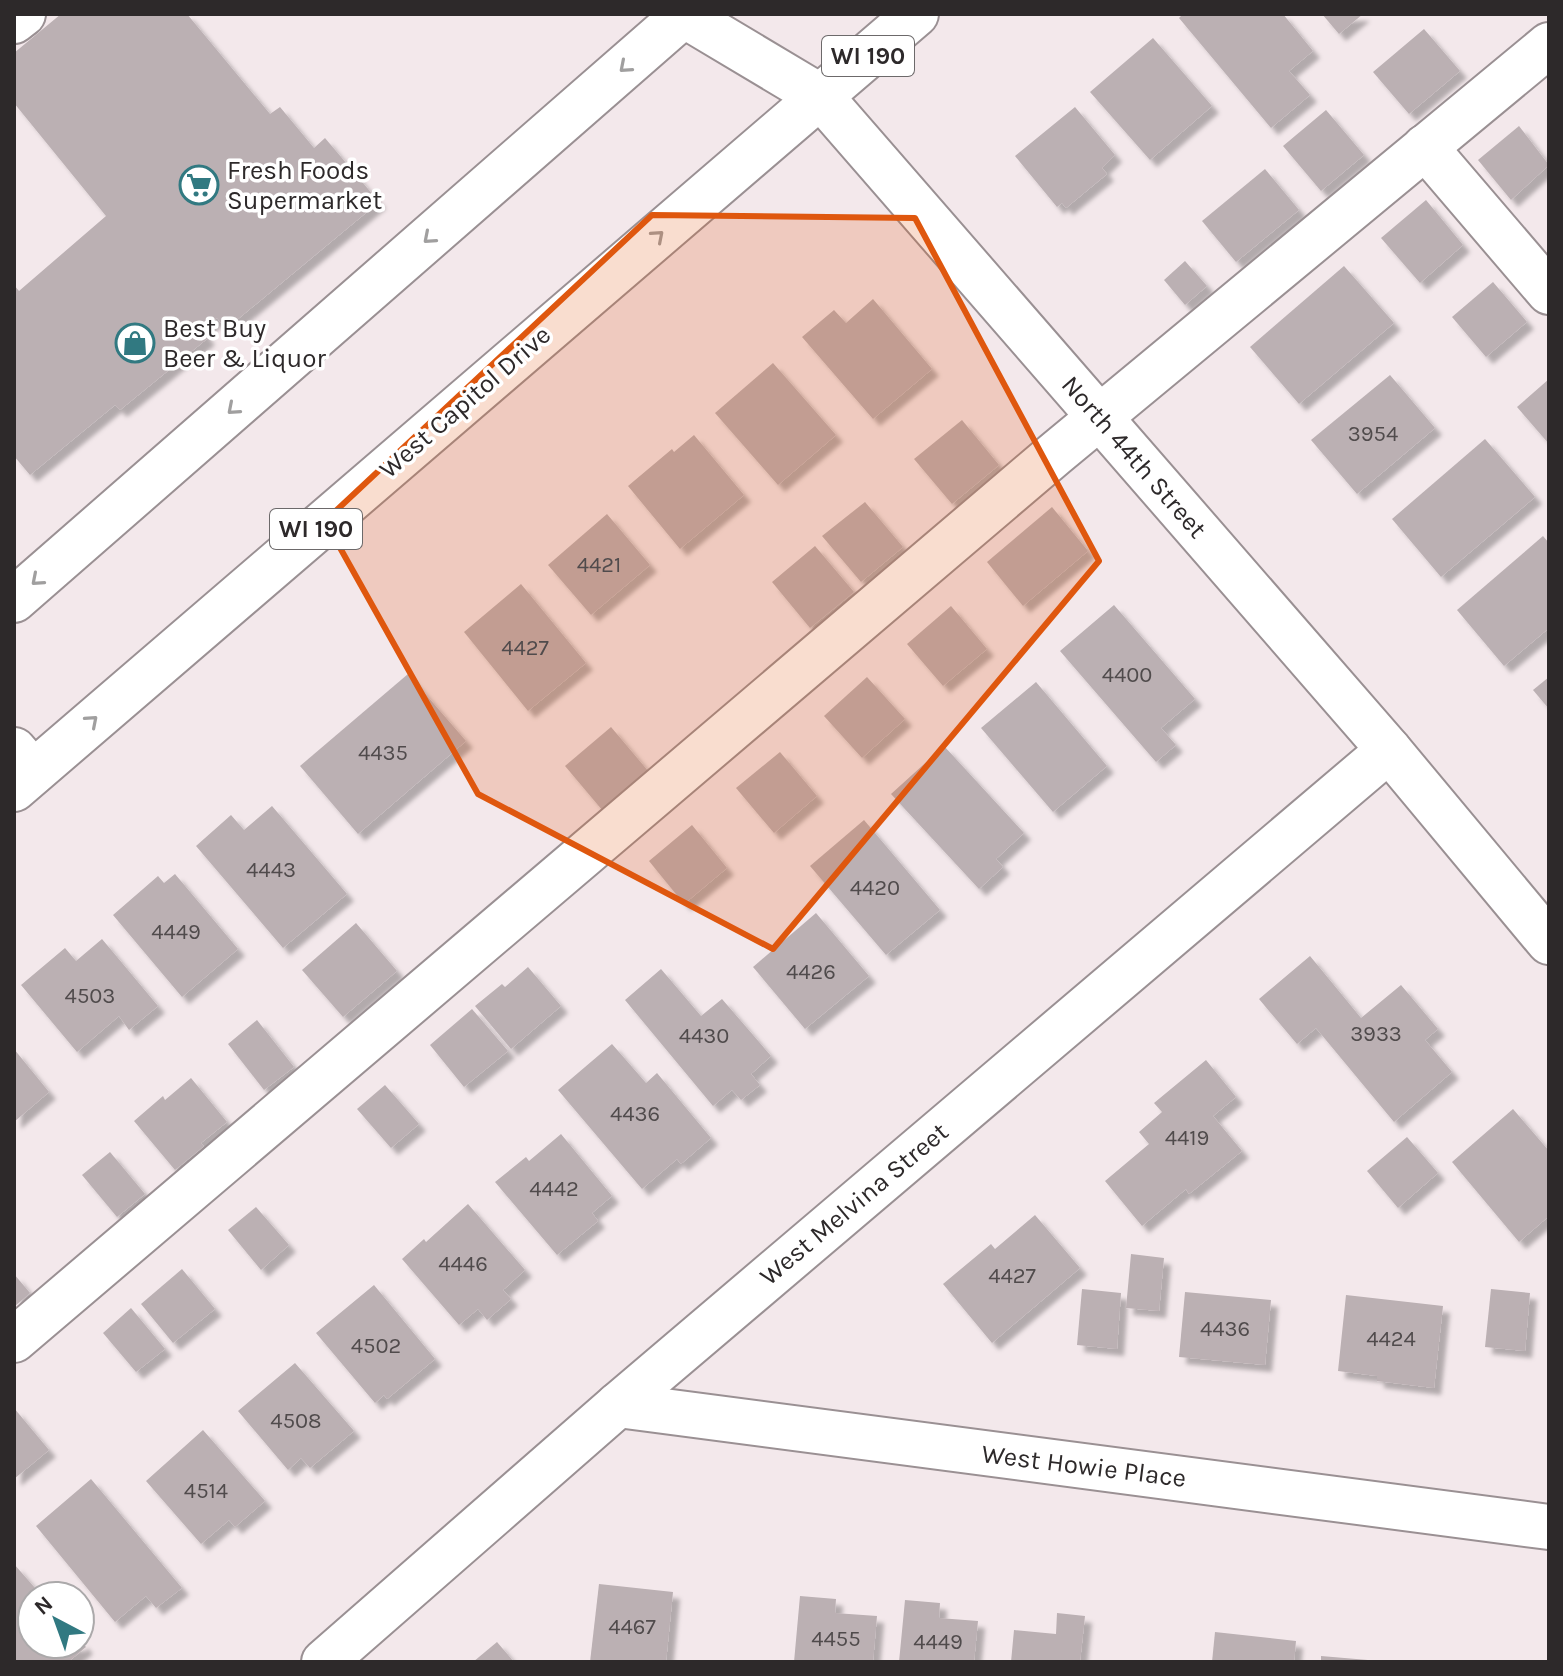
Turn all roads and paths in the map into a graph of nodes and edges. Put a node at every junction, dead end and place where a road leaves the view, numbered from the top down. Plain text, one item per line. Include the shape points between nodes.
1 (23, 14) edge
2 (916, 14) edge
3 (684, 15) edge
4 (14, 21) edge
5 (1549, 45) edge
6 (821, 97) junction
7 (1425, 147) junction
8 (1549, 292) edge
9 (1099, 417) junction
10 (14, 600) edge
11 (1389, 750) junction
12 (20, 770) edge
13 (1549, 942) edge
14 (14, 1340) edge
15 (618, 1405) junction
16 (1549, 1527) edge
17 (324, 1662) edge

1 - 4 street
2 - 6 street, West Capitol Drive / WI 190
3 - 6 street, North 44th Street
3 -> 10 street
5 - 7 street
6 - 9 street, North 44th Street
12 -> 6 street, West Capitol Drive / WI 190
7 - 8 street
7 - 9 street
9 - 11 street, North 44th Street
9 - 14 street
11 - 13 street, North 44th Street
11 - 15 street, West Melvina Street
15 - 16 street, West Howie Place
15 - 17 street, West Melvina Street

